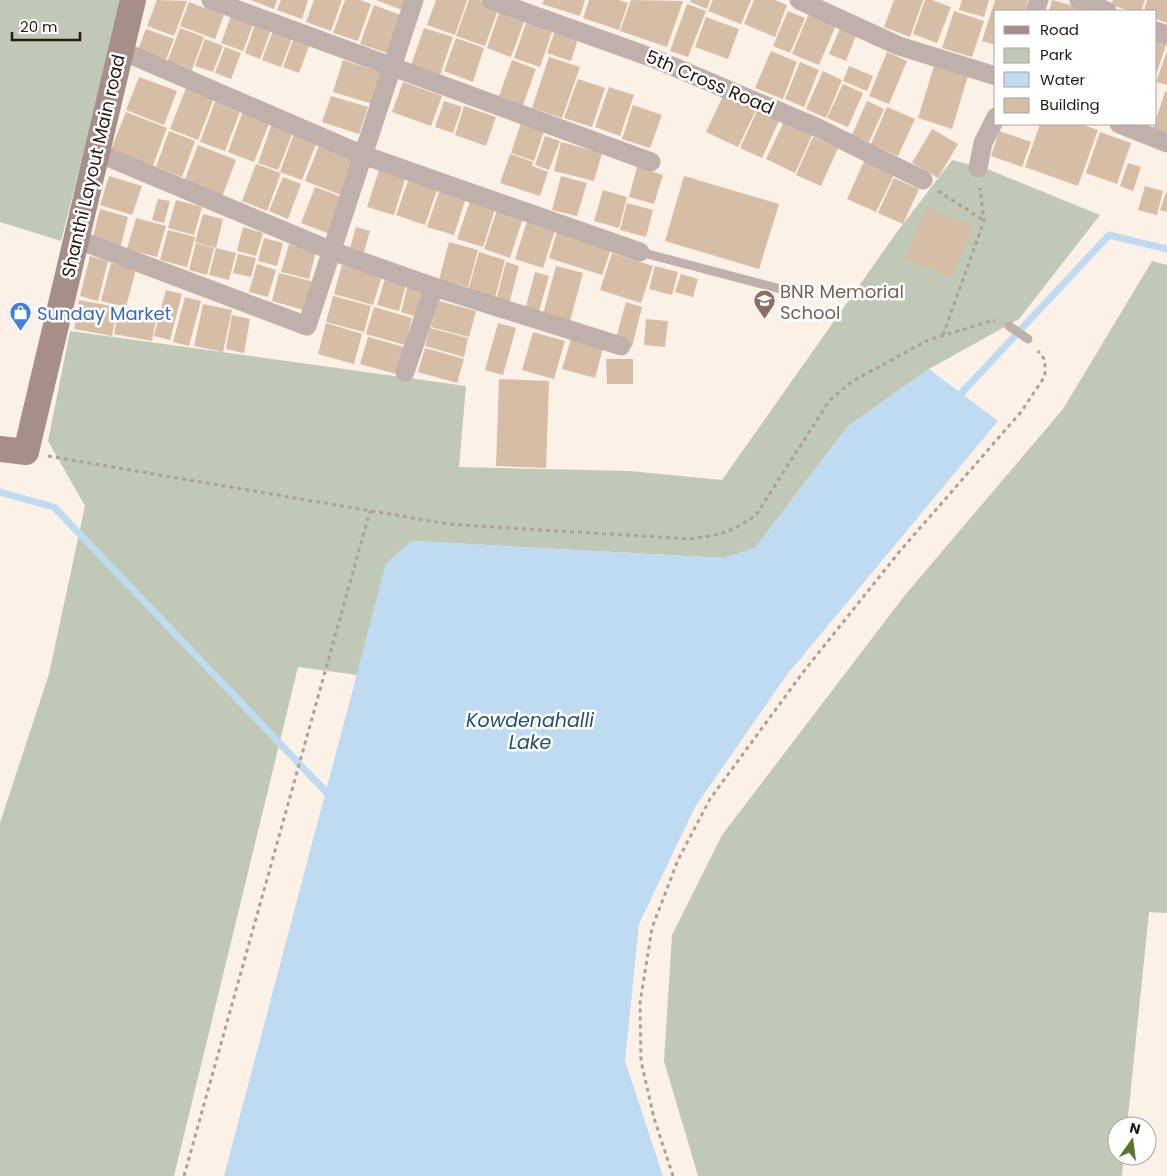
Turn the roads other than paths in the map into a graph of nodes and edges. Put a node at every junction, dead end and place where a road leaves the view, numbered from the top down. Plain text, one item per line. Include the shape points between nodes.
1 (133, 0) edge
2 (212, 0) edge
3 (414, 0) edge
4 (491, 0) edge
5 (799, 0) edge
6 (1079, 0) edge
7 (534, 8) edge
8 (1104, 10) edge
9 (120, 50) junction
10 (392, 66) junction
11 (994, 75) edge
12 (994, 121) edge
13 (1122, 125) edge
14 (1167, 143) edge
15 (98, 154) junction
16 (363, 155) junction
17 (651, 162) dead end
18 (978, 168) road end
19 (923, 180) road end
20 (76, 239) junction
21 (332, 251) junction
22 (640, 252) joint
23 (434, 287) junction
24 (792, 292) dead end
25 (1009, 326) road end
26 (1028, 339) road end
27 (621, 346) dead end
28 (405, 372) dead end
29 (0, 449) edge

1 - 9 street, Shanthi Layout Main road
2 - 10 street
3 - 10 street
4 - 7 street, 5th Cross Road
5 - 11 street via 899,46
6 - 8 street
7 - 19 street, 5th Cross Road via 816,127
9 - 15 street, Shanthi Layout Main road
9 - 16 street
10 - 16 street
10 - 17 street
12 - 18 street via 983,143
13 - 14 street
15 - 20 street, Shanthi Layout Main road
15 - 21 street
16 - 21 street
16 - 22 street
20 - 21 street via 307,326
20 - 29 street, Shanthi Layout Main road via 26,452
21 - 23 street
22 - 24 lane
23 - 27 street
23 - 28 street
25 - 26 lane

